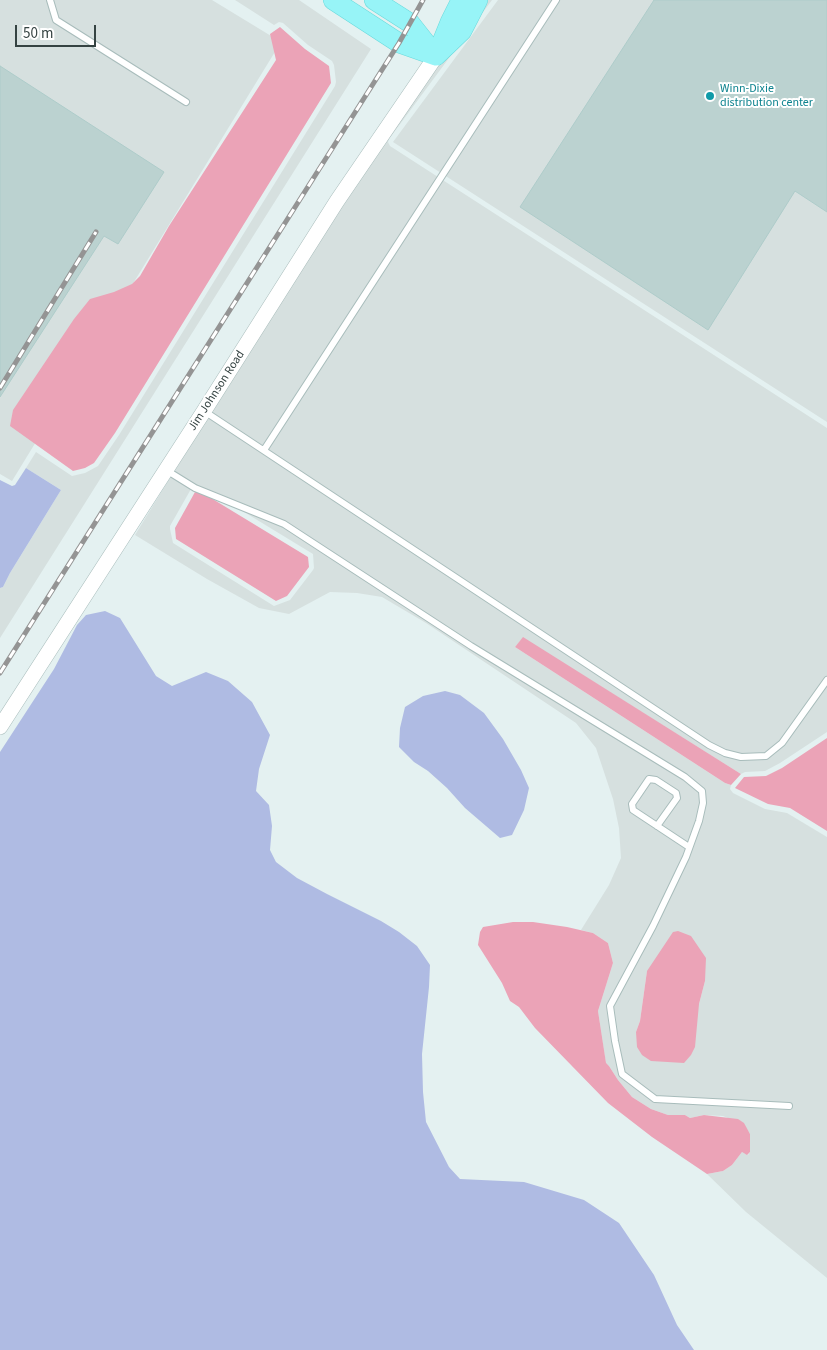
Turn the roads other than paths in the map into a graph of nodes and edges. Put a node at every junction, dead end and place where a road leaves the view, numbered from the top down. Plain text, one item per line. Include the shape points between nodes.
1 (50, 0) edge
2 (333, 0) edge
3 (374, 0) edge
4 (461, 0) edge
5 (478, 0) edge
6 (556, 0) edge
7 (436, 56) junction
8 (186, 102) dead end
9 (204, 411) junction
10 (264, 450) junction
11 (166, 470) junction
12 (827, 680) edge
13 (0, 727) edge
14 (657, 826) junction
15 (689, 847) junction
16 (789, 1106) dead end

1 - 8 lane via 56,20
2 - 7 main road via 399,43
3 - 7 main road via 410,23
4 - 7 main road, Jim Johnson Road
5 - 7 main road, Jim Johnson Road via 462,31
6 - 10 lane
7 - 9 street, Jim Johnson Road via 337,201
9 - 10 lane
9 - 11 street, Jim Johnson Road
10 - 12 lane via 725,753 741,758 766,756 782,743
11 - 13 street, Jim Johnson Road
11 - 15 lane via 195,488 284,524 470,646 685,777 702,791 703,803
14 - 14 lane via 633,810 632,804 649,779 676,793 677,798
14 - 15 lane
15 - 16 lane via 653,926 610,1006 622,1074 655,1099

